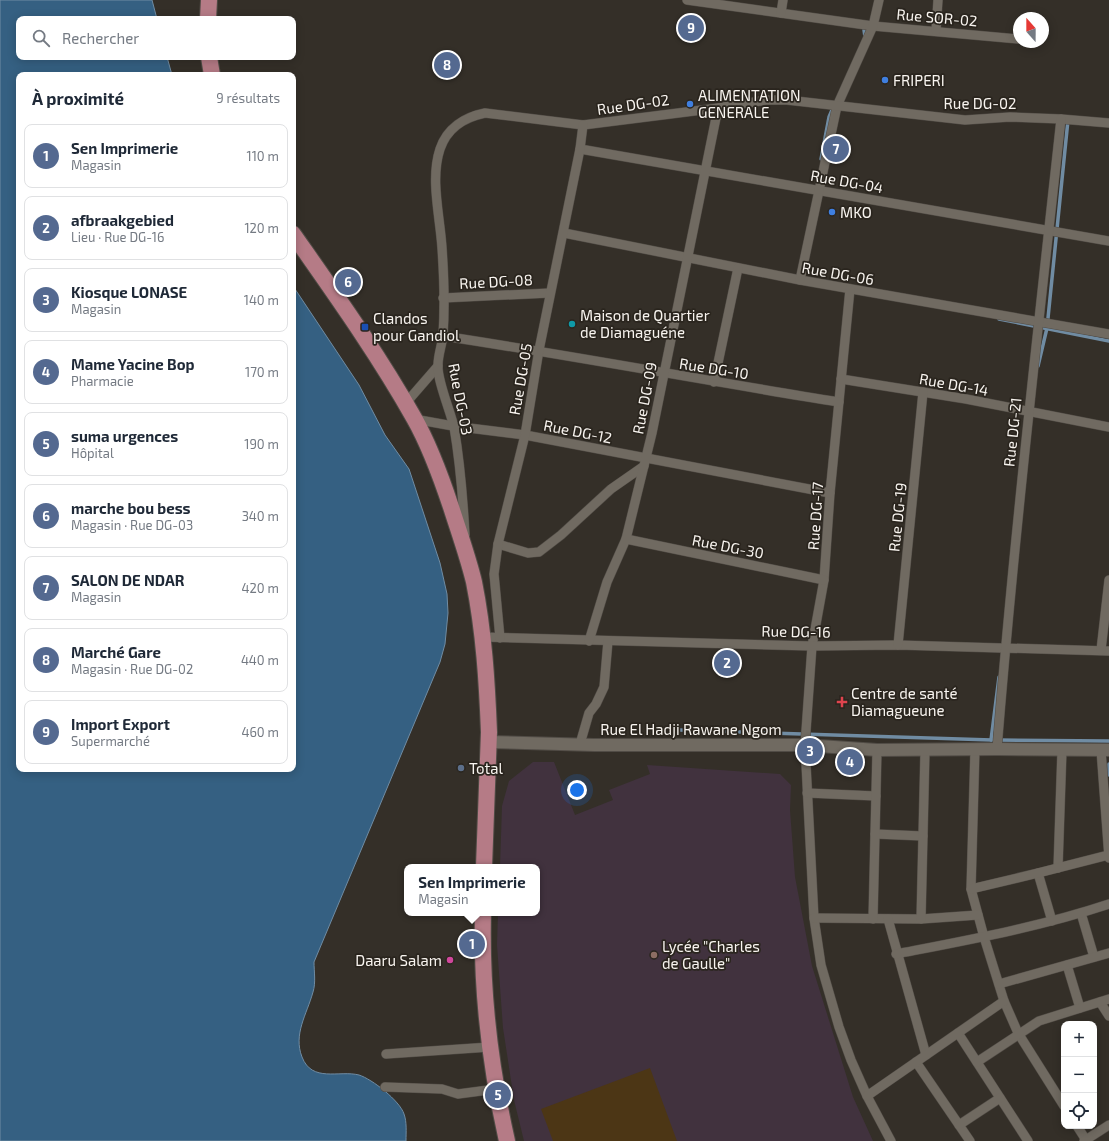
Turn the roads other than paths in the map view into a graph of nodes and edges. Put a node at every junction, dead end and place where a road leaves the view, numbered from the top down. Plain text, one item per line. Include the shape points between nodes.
1 (209, 0) edge
2 (687, 0) edge
3 (783, 0) edge
4 (879, 0) edge
5 (938, 0) edge
6 (782, 13) junction
7 (208, 16) edge
8 (873, 26) junction
9 (936, 30) junction
10 (1013, 38) edge
11 (210, 60) edge
12 (212, 72) edge
13 (837, 106) junction
14 (718, 108) junction
15 (470, 116) joint
16 (1061, 119) junction
17 (1109, 124) edge
18 (583, 125) junction
19 (580, 149) junction
20 (705, 170) junction
21 (818, 190) junction
22 (1048, 231) junction
23 (564, 233) junction
24 (296, 238) edge
25 (1109, 241) edge
26 (686, 259) junction
27 (738, 268) junction
28 (800, 280) junction
29 (850, 289) junction
30 (550, 293) junction
31 (443, 298) junction
32 (1040, 321) junction
33 (1109, 334) edge
34 (443, 336) junction
35 (539, 350) junction
36 (438, 366) junction
37 (663, 374) junction
38 (841, 379) junction
39 (714, 382) junction
40 (923, 392) junction
41 (839, 402) junction
42 (405, 404) junction
43 (1028, 412) junction
44 (414, 419) junction
45 (453, 426) junction
46 (1109, 427) edge
47 (525, 435) junction
48 (645, 462) junction
49 (830, 493) junction
50 (626, 540) junction
51 (498, 544) junction
52 (467, 556) junction
53 (824, 580) junction
54 (1109, 580) edge
55 (483, 637) junction
56 (500, 638) junction
57 (589, 640) junction
58 (608, 641) junction
59 (898, 645) junction
60 (812, 646) junction
61 (1006, 647) junction
62 (1105, 651) edge
63 (489, 742) junction
64 (580, 744) junction
65 (805, 745) junction
66 (976, 749) junction
67 (997, 749) junction
68 (877, 750) junction
69 (1062, 750) junction
70 (1105, 750) edge
71 (925, 751) junction
72 (807, 793) junction
73 (876, 796) junction
74 (875, 834) junction
75 (923, 836) junction
76 (1109, 856) edge
77 (484, 864) edge
78 (1058, 868) junction
79 (1038, 874) junction
80 (971, 889) junction
81 (1109, 904) edge
82 (1082, 913) junction
83 (978, 915) junction
84 (483, 916) edge
85 (814, 918) junction
86 (873, 919) junction
87 (888, 919) junction
88 (921, 919) junction
89 (1052, 921) junction
90 (984, 937) junction
91 (1109, 953) edge
92 (896, 954) junction
93 (1094, 957) junction
94 (1067, 965) junction
95 (999, 984) junction
96 (1109, 999) edge
97 (1004, 1001) junction
98 (1100, 1002) junction
99 (1080, 1008) junction
100 (1109, 1016) edge
101 (958, 1033) junction
102 (1018, 1033) junction
103 (490, 1047) junction
104 (386, 1054) dead end
105 (926, 1055) junction
106 (916, 1062) junction
107 (977, 1062) junction
108 (385, 1087) dead end
109 (496, 1089) junction
110 (867, 1096) junction
111 (1000, 1098) junction
112 (1061, 1101) edge
113 (959, 1125) junction
114 (1109, 1125) edge
115 (1079, 1129) edge
116 (1085, 1140) edge
117 (507, 1141) edge
118 (891, 1141) edge
119 (970, 1141) edge
120 (1028, 1141) edge

1 - 7 highway
2 - 6 street, Rue SOR-02
3 - 6 street
4 - 8 street
5 - 9 street
6 - 8 street, Rue SOR-02
8 - 9 street, Rue SOR-02
8 - 13 street
9 - 10 street, Rue SOR-02
11 - 12 highway
13 - 14 street, Rue DG-02 via 806,101 766,100
13 - 16 street, Rue DG-02 via 965,120 1010,117
13 - 21 street
14 - 18 street, Rue DG-02
14 - 20 street, Rue DG-09
15 - 18 street, Rue DG-02 via 485,113
15 - 31 street, Rue DG-03 via 450,131 438,158
16 - 17 street, Rue DG-02
16 - 22 street, Rue DG-21
18 - 19 street, Rue DG-05
19 - 20 street, Rue DG-04
19 - 23 street, Rue DG-05
20 - 21 street, Rue DG-04
20 - 26 street, Rue DG-09
21 - 22 street, Rue DG-04
21 - 28 street
22 - 25 street, Rue DG-04
22 - 32 street, Rue DG-21
23 - 26 street, Rue DG-06
23 - 30 street, Rue DG-05
24 - 42 highway
26 - 27 street, Rue DG-06
26 - 37 street, Rue DG-09
27 - 28 street, Rue DG-06
27 - 39 street
28 - 29 street, Rue DG-06
29 - 32 street, Rue DG-06
29 - 38 street, Rue DG-17
30 - 31 street, Rue DG-08
30 - 35 street, Rue DG-05
31 - 34 street, Rue DG-03
32 - 33 street, Rue DG-06
32 - 43 street, Rue DG-21
34 - 35 street, Rue DG-10
34 - 36 street, Rue DG-03
35 - 37 street, Rue DG-10
35 - 47 street, Rue DG-05
36 - 42 street
36 - 45 street, Rue DG-03
37 - 39 street, Rue DG-10
37 - 48 street, Rue DG-09
38 - 40 street, Rue DG-14
38 - 41 street, Rue DG-17
39 - 41 street, Rue DG-10
40 - 43 street, Rue DG-14
40 - 59 street, Rue DG-19
41 - 49 street, Rue DG-17
42 - 44 highway
43 - 46 street, Rue DG-14
43 - 61 street, Rue DG-21
44 - 45 street, Rue DG-12
44 - 52 highway via 444,487
45 - 47 street, Rue DG-12
45 - 52 street, Rue DG-03
47 - 48 street, Rue DG-12
47 - 51 street, Rue DG-05
48 - 49 street, Rue DG-12
48 - 50 street, Rue DG-09
48 - 51 street via 544,549 528,553
49 - 53 street, Rue DG-17
50 - 53 street, Rue DG-30
50 - 57 street, Rue DG-09 via 606,582
51 - 56 street, Rue DG-05 via 494,574
52 - 55 highway
53 - 60 street, Rue DG-17
54 - 62 street
55 - 56 street, Rue DG-16
55 - 63 highway
56 - 57 street, Rue DG-16
57 - 58 street, Rue DG-16
58 - 60 street, Rue DG-16
58 - 64 street via 604,687 589,713
59 - 60 street, Rue DG-16
59 - 61 street, Rue DG-16
60 - 65 street, Rue DG-17
61 - 62 street, Rue DG-16
61 - 67 street, Rue DG-21
63 - 64 street, Rue El Hadji Rawane Ngom
63 - 77 highway
64 - 65 street, Rue El Hadji Rawane Ngom
65 - 68 street, Rue El Hadji Rawane Ngom
65 - 72 street, Rue DG-17
66 - 67 street, Rue El Hadji Rawane Ngom
66 - 71 street, Rue El Hadji Rawane Ngom
66 - 80 street
67 - 69 street, Rue El Hadji Rawane Ngom
68 - 71 street, Rue El Hadji Rawane Ngom
68 - 73 street
69 - 70 street, Rue El Hadji Rawane Ngom
69 - 78 street
70 - 76 street
71 - 75 street
72 - 73 street
72 - 85 street, Rue DG-17
73 - 74 street
74 - 75 street
74 - 86 street
75 - 88 street
76 - 78 street
78 - 79 street
79 - 80 street
79 - 89 street
80 - 83 street
81 - 82 street
82 - 89 street
82 - 93 street
83 - 88 street
83 - 90 street
84 - 103 highway via 484,976
85 - 86 street
85 - 110 street, Rue DG-17 via 821,965 839,1027
86 - 87 street
87 - 88 street
87 - 92 street
89 - 90 street
90 - 92 street
90 - 95 street
91 - 93 street
92 - 105 street
93 - 94 street
94 - 95 street
94 - 99 street
95 - 97 street
96 - 98 street
97 - 101 street
97 - 102 street
98 - 99 street
98 - 100 street
99 - 102 street via 1039,1021
101 - 105 street
101 - 107 street
102 - 107 street
102 - 112 street
103 - 104 street
103 - 109 highway
105 - 106 street
106 - 110 street
106 - 113 street
107 - 111 street
108 - 109 street via 442,1089 458,1094
109 - 117 highway
110 - 118 street, Rue DG-17
111 - 113 street
111 - 120 street
113 - 119 street
114 - 116 street
115 - 116 street

